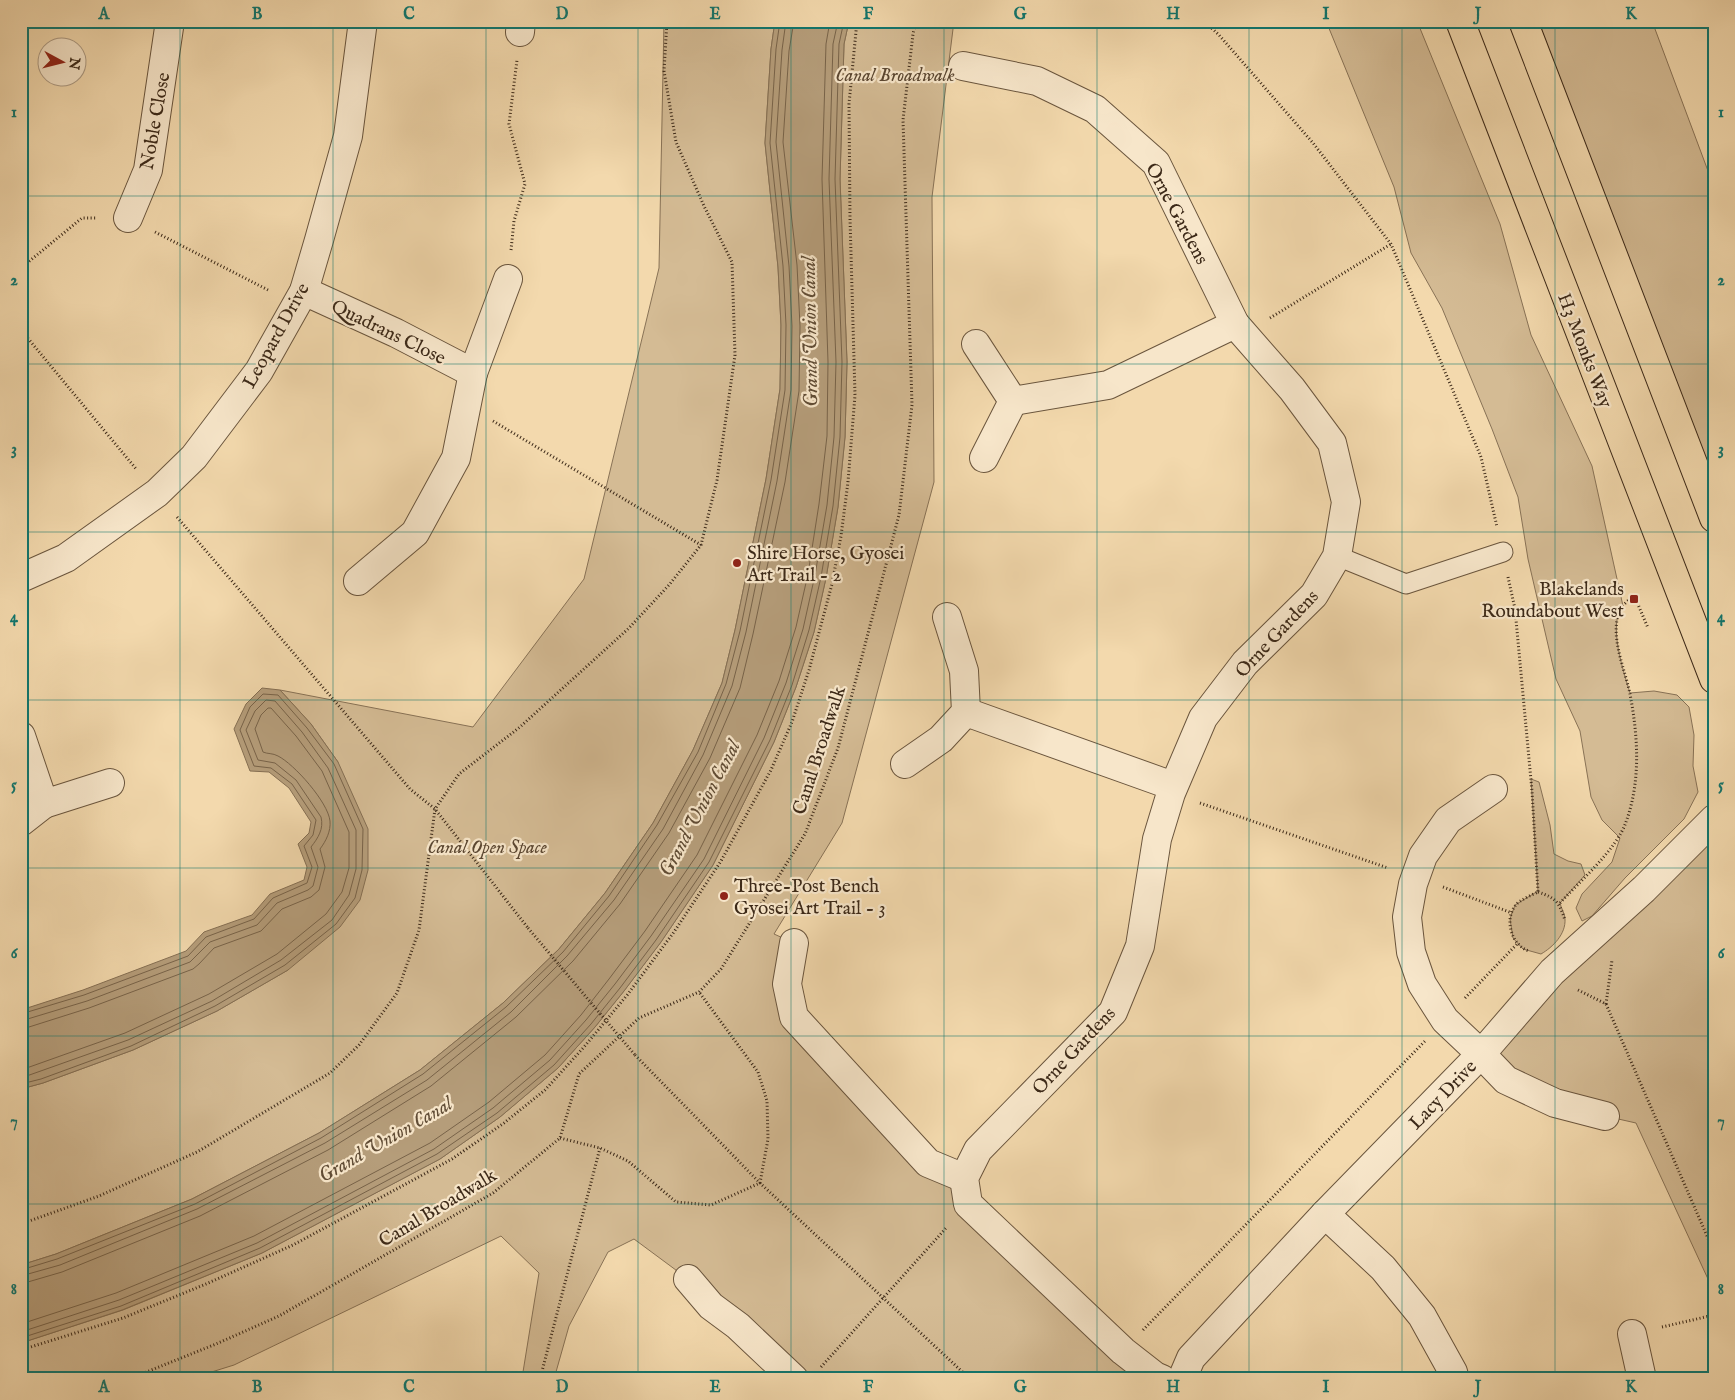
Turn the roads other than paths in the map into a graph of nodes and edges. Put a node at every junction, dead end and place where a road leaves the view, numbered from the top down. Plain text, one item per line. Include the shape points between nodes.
1 (170, 21) edge
2 (363, 21) edge
3 (1460, 21) edge
4 (1523, 21) edge
5 (964, 66) dead end
6 (128, 218) road end
7 (508, 279) road end
8 (304, 291) junction
9 (1240, 330) junction
10 (976, 344) dead end
11 (474, 373) junction
12 (1013, 401) junction
13 (984, 458) dead end
14 (1714, 518) edge
15 (1503, 552) road end
16 (1337, 556) junction
17 (21, 578) edge
18 (358, 581) dead end
19 (947, 617) dead end
20 (1714, 679) edge
21 (966, 712) junction
22 (21, 736) edge
23 (905, 764) dead end
24 (110, 783) dead end
25 (1492, 789) dead end
26 (1172, 790) junction
27 (44, 804) junction
28 (1714, 819) edge
29 (21, 822) edge
30 (794, 943) dead end
31 (1481, 1054) junction
32 (1605, 1116) dead end
33 (966, 1191) junction
34 (1325, 1214) junction
35 (688, 1279) dead end
36 (1632, 1334) road end
37 (805, 1375) edge
38 (1162, 1379) edge
39 (1182, 1379) edge
40 (1455, 1379) edge
41 (1642, 1379) edge

1 - 6 street, Noble Close via 148,170
2 - 8 street, Leopard Drive via 348,136
3 - 20 main road, H3 Monks Way
4 - 14 main road
5 - 9 street, Orne Gardens via 1037,81 1095,109 1156,163
7 - 11 street
8 - 11 street, Quadrans Close
8 - 17 street, Leopard Drive via 260,371 194,457 157,494 66,558
9 - 12 street via 1108,385
9 - 16 street, Orne Gardens via 1292,389 1332,443 1346,502
10 - 12 street
11 - 18 street via 456,458 415,532
12 - 13 street
15 - 16 lane via 1406,584
16 - 26 street, Orne Gardens via 1314,595 1245,663 1203,718
19 - 21 street via 964,671
21 - 23 street via 942,738
21 - 26 street
22 - 27 street
24 - 27 street
25 - 31 street via 1448,820 1423,856 1407,917 1411,952 1422,984 1445,1020
26 - 33 street, Orne Gardens via 1157,839 1140,946 1113,1012 978,1150
27 - 29 street
28 - 31 street, Lacy Drive via 1644,890 1552,972
30 - 33 street via 787,984 794,1016 928,1163
31 - 32 street via 1506,1080 1554,1103
31 - 34 street, Lacy Drive
33 - 38 street via 1123,1351
34 - 39 street, Lacy Drive via 1190,1358
34 - 40 street via 1383,1268 1422,1316
35 - 37 street via 710,1306
36 - 41 street

